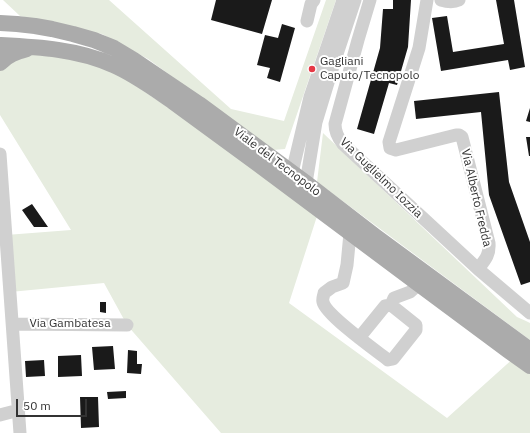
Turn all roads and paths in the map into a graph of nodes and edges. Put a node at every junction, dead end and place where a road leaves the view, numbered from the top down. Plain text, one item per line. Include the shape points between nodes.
1 (314, 0) edge
2 (355, 0) edge
3 (370, 0) edge
4 (427, 0) edge
5 (441, 0) edge
6 (459, 0) edge
7 (339, 1) edge
8 (0, 11) edge
9 (307, 21) dead end
10 (0, 23) edge
11 (17, 24) junction
12 (0, 45) edge
13 (38, 47) junction
14 (0, 63) edge
15 (0, 154) edge
16 (0, 157) edge
17 (290, 180) junction
18 (306, 183) junction
19 (350, 233) junction
20 (4, 257) edge
21 (478, 269) junction
22 (419, 284) junction
23 (391, 305) junction
24 (530, 313) edge
25 (13, 324) junction
26 (127, 325) dead end
27 (359, 338) junction
28 (530, 350) edge
29 (530, 366) edge
30 (19, 410) junction
31 (0, 415) edge
32 (20, 433) edge

1 - 9 street
2 - 18 street via 316,122
3 - 21 street, Via Guglielmo Iozzia via 335,124 337,136
4 - 21 street, Via Alberto Fredda via 419,48 389,145 396,150 456,135 462,136 489,243 488,255
5 - 6 street
7 - 17 street via 310,97
8 - 11 main road
10 - 11 main road, Viale del Tecnopolo
11 - 17 main road, Viale del Tecnopolo via 59,30 114,48 199,104
12 - 13 main road, Viale del Tecnopolo
13 - 14 main road via 15,52
13 - 17 main road, Viale del Tecnopolo via 96,58 113,65 145,82
15 - 16 street
16 - 20 street
17 - 18 main road, Viale del Tecnopolo
17 - 19 main road, Viale del Tecnopolo
18 - 28 main road, Viale del Tecnopolo
19 - 22 main road, Viale del Tecnopolo
19 - 27 street via 343,283 324,293 323,302 330,313
20 - 25 street
21 - 24 street, Via Guglielmo Iozzia
22 - 23 street via 410,292 394,298
22 - 29 main road, Viale del Tecnopolo
23 - 27 street via 385,306
23 - 27 street via 416,325 416,330 393,359 388,360
25 - 26 street, Via Gambatesa
25 - 30 street
30 - 31 street
30 - 32 street

